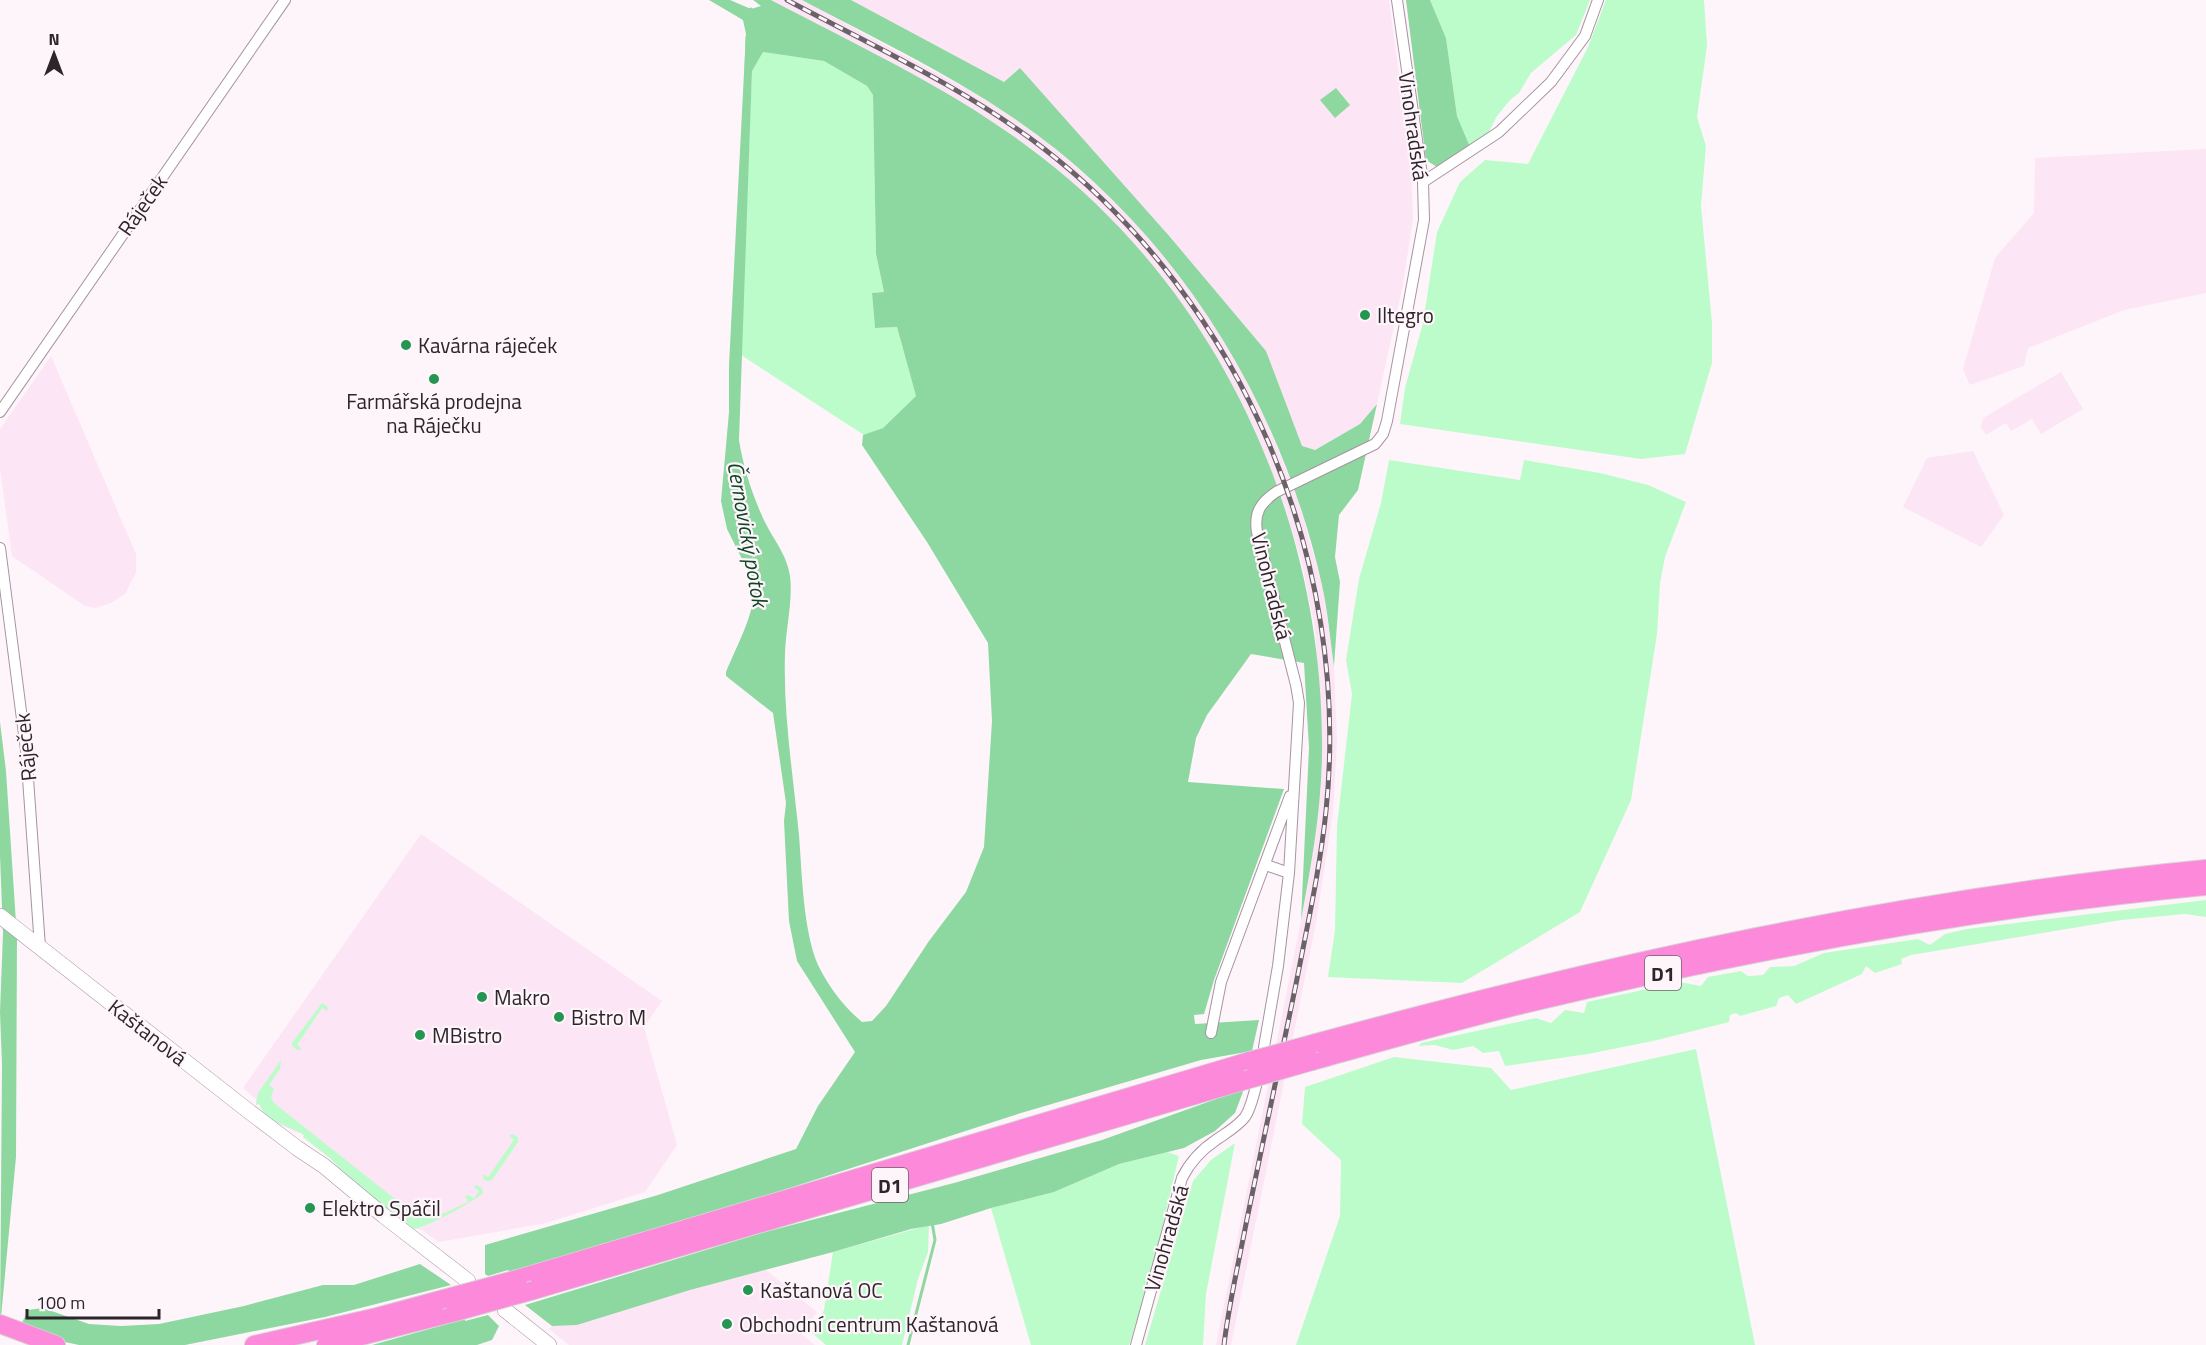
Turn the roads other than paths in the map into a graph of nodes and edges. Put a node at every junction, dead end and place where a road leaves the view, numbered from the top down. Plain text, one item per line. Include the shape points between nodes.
1 (285, 0) edge
2 (1397, 0) edge
3 (1598, 0) edge
4 (1423, 183) junction
5 (4, 397) edge
6 (0, 412) edge
7 (0, 548) edge
8 (1295, 781) junction
9 (1266, 865) junction
10 (2206, 869) edge
11 (1289, 873) junction
12 (2206, 886) edge
13 (0, 916) edge
14 (37, 945) junction
15 (1211, 1033) dead end
16 (1264, 1047) dead end
17 (1314, 1052) junction
18 (1251, 1083) junction
19 (468, 1281) dead end
20 (505, 1310) dead end
21 (0, 1324) edge
22 (56, 1345) edge
23 (254, 1345) edge
24 (326, 1345) edge
25 (549, 1345) edge
26 (1136, 1345) edge

1 - 5 street, Ráječek
2 - 4 street, Vinohradská
3 - 4 street via 1584,36 1551,82 1499,132
4 - 8 street, Vinohradská via 1424,220 1383,434 1367,449 1276,492 1262,503 1257,513 1257,532 1299,703
5 - 6 street, Ráječek
7 - 14 street, Ráječek via 26,750
8 - 9 street, Vinohradská
8 - 11 street, Vinohradská
9 - 11 street
9 - 15 street, Vinohradská via 1221,982
10 - 17 highway, D1 via 2016,892 1822,923 1612,967 1413,1016
11 - 16 street, Vinohradská
12 - 17 highway, D1 via 2019,908 1834,938
13 - 14 main road, Kaštanová
14 - 19 main road, Kaštanová via 297,1148 348,1196 373,1207
17 - 18 highway, D1, bridge
17 - 23 highway, D1, bridge via 1250,1061 518,1279
18 - 24 highway, D1, bridge via 534,1290
18 - 26 street, Vinohradská via 1250,1106 1244,1118 1199,1154 1182,1178
20 - 25 main road
21 - 22 highway

